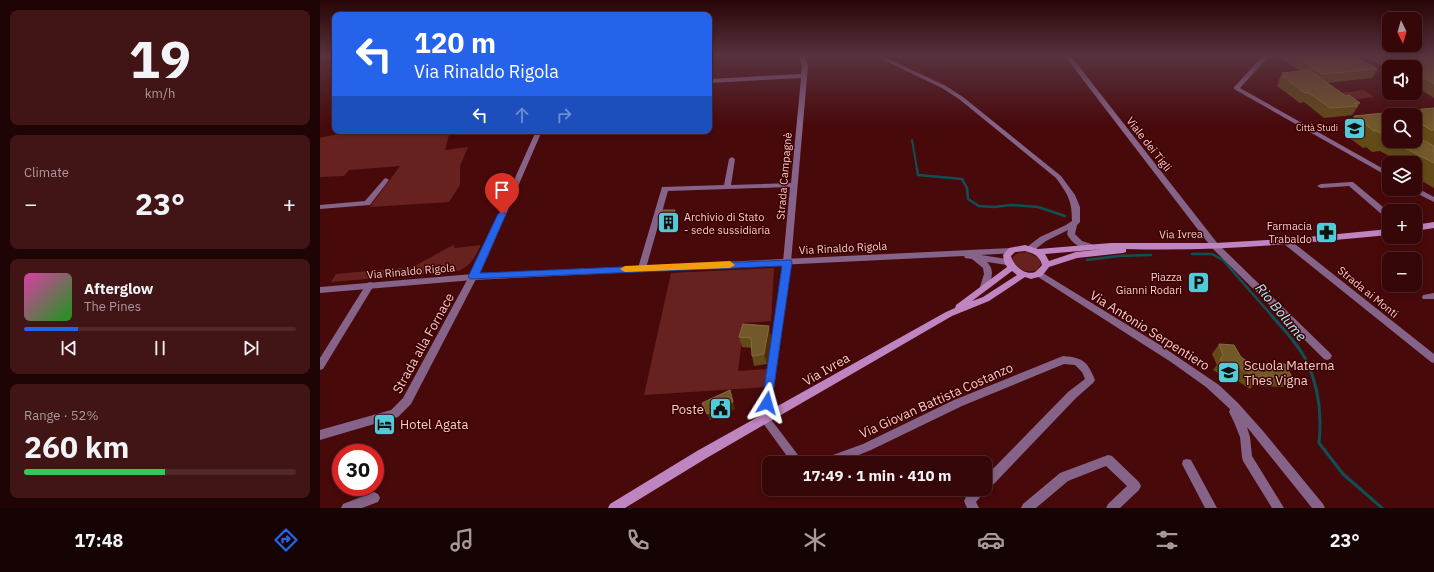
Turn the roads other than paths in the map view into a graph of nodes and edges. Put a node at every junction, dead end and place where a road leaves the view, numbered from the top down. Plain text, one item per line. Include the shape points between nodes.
1 (753, 79) edge
2 (804, 79) edge
3 (928, 79) edge
4 (1085, 79) edge
5 (1245, 79) edge
6 (712, 81) edge
7 (538, 134) edge
8 (732, 159) dead end
9 (1382, 171) edge
10 (386, 180) dead end
11 (795, 185) junction
12 (1321, 186) dead end
13 (727, 187) junction
14 (1422, 193) edge
15 (1434, 200) edge
16 (320, 207) edge
17 (1382, 210) edge
18 (1074, 223) junction
19 (1434, 226) edge
20 (1422, 227) edge
21 (1382, 233) edge
22 (1287, 242) junction
23 (1215, 246) junction
24 (1091, 247) junction
25 (1148, 247) junction
26 (1011, 251) junction
27 (1034, 251) junction
28 (936, 254) junction
29 (968, 256) junction
30 (787, 262) junction
31 (1009, 265) junction
32 (1046, 265) junction
33 (642, 268) junction
34 (1038, 273) junction
35 (1024, 274) junction
36 (473, 277) junction
37 (370, 285) junction
38 (984, 287) junction
39 (320, 290) edge
40 (949, 314) junction
41 (1327, 356) dead end
42 (1434, 359) edge
43 (320, 366) edge
44 (1220, 392) junction
45 (765, 419) junction
46 (320, 435) edge
47 (794, 456) edge
48 (844, 456) edge
49 (1187, 464) dead end
50 (992, 478) edge
51 (975, 496) edge
52 (374, 498) dead end
53 (347, 508) edge
54 (614, 508) edge
55 (973, 508) edge
56 (1027, 508) edge
57 (1112, 508) edge
58 (1211, 508) edge
59 (1278, 508) edge
60 (1319, 508) edge

1 - 6 street
2 - 11 street, Strada Campagnè
3 - 18 street via 961,98 1059,177 1076,207
4 - 23 street, Viale dei Tigli
5 - 9 street via 1236,88
7 - 36 street, Strada alla Fornace
8 - 13 street
10 - 16 street via 367,203
11 - 13 street
11 - 30 street, Strada Campagnè
12 - 17 street via 1351,184
13 - 33 street via 665,189
14 - 15 street
18 - 24 street via 1071,234 1073,239
18 - 27 street via 1043,240
19 - 20 main road
21 - 22 main road, Via Ivrea
22 - 23 main road, Via Ivrea
22 - 42 street, Strada ai Monti
23 - 25 main road, Via Ivrea
23 - 41 street, Via Ivrea
24 - 25 main road, Via Ivrea
24 - 27 main road, Via Ivrea
25 - 32 main road, Via Ivrea via 1076,255
26 - 27 main road via 1020,248
26 - 28 street, Via Rinaldo Rigola
26 - 31 main road via 1008,254
27 - 32 main road via 1043,256
28 - 29 street, Via Rinaldo Rigola
28 - 30 street, Via Rinaldo Rigola
29 - 31 street, Via Rinaldo Rigola
29 - 38 street via 984,263 988,268 989,276
30 - 33 street, Via Rinaldo Rigola
30 - 45 street, Strada Campagnè
31 - 35 main road
31 - 38 main road, Via Ivrea
32 - 34 main road
33 - 36 street, Via Rinaldo Rigola
34 - 35 main road
34 - 44 street, Via Antonio Serpentiero via 1077,300 1139,336
35 - 40 main road, Via Ivrea via 986,299
36 - 37 street, Via Rinaldo Rigola
36 - 46 street, Strada alla Fornace via 407,402 394,414
37 - 39 street, Via Rinaldo Rigola
37 - 43 street
38 - 40 main road, Via Ivrea
40 - 45 main road, Via Ivrea
44 - 59 street via 1239,420 1245,437 1247,457
44 - 60 street, Via Antonio Serpentiero via 1248,421
45 - 47 street
45 - 54 main road, Via Ivrea
48 - 50 street, Via Giovan Battista Costanzo via 965,400 1063,360 1077,361 1086,370 1090,380 1072,395
49 - 58 street
51 - 55 street via 970,501
52 - 53 street
56 - 57 street via 1064,477 1108,460 1135,486

